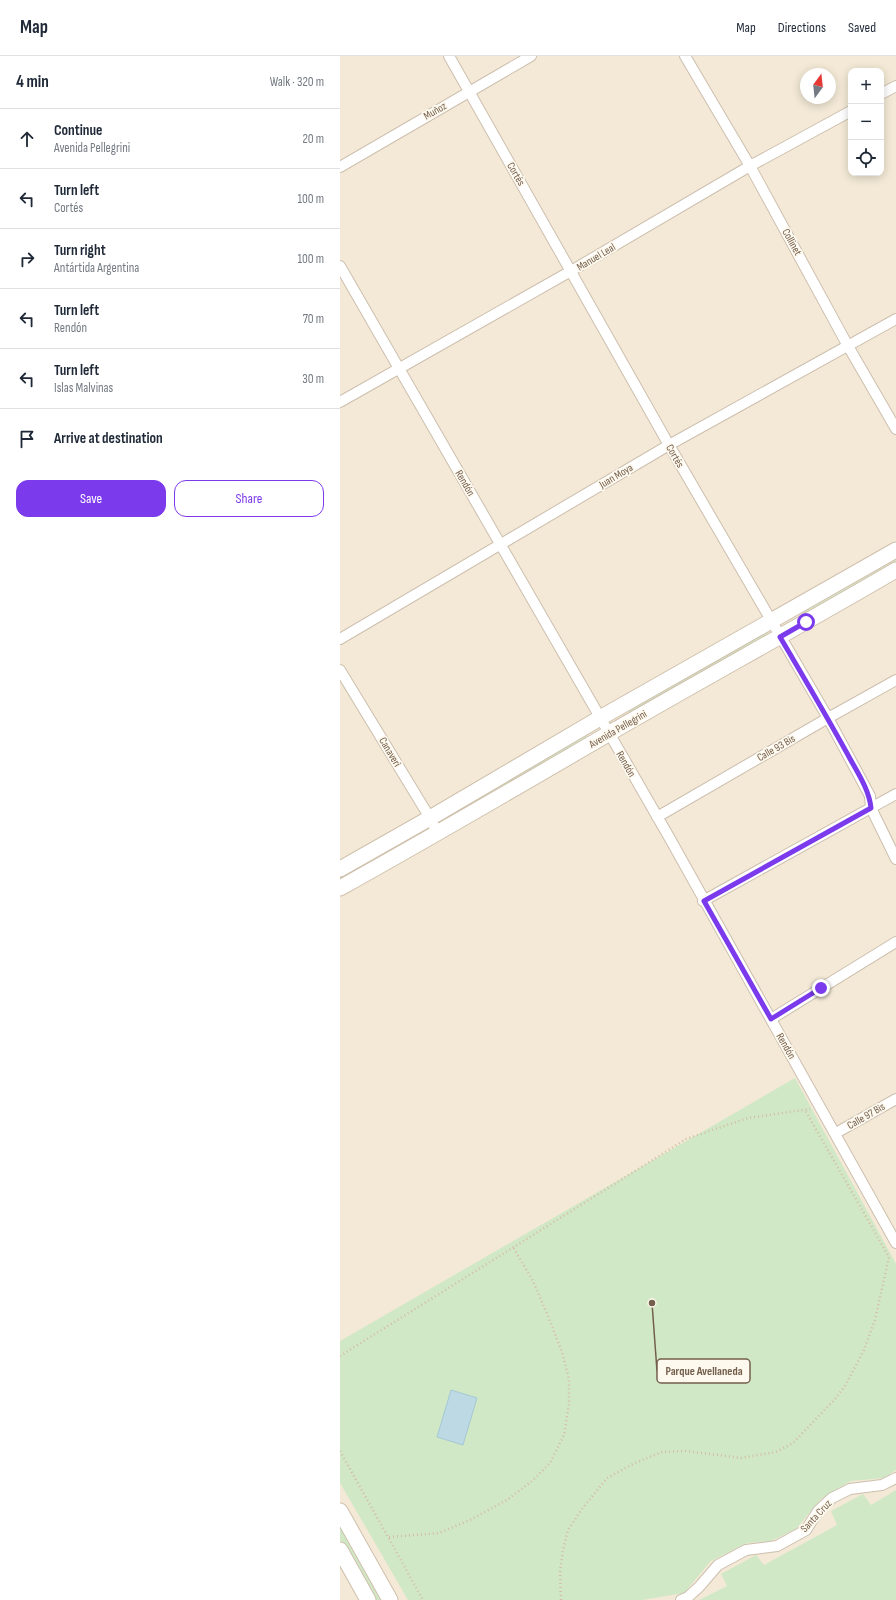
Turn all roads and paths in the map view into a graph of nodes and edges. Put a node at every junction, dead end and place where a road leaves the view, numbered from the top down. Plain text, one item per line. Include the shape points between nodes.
1 (449, 56) edge
2 (531, 56) edge
3 (685, 56) edge
4 (896, 86) edge
5 (469, 92) junction
6 (884, 92) edge
7 (848, 113) edge
8 (750, 166) junction
9 (340, 167) edge
10 (340, 266) edge
11 (571, 271) junction
12 (896, 319) edge
13 (848, 346) junction
14 (399, 370) junction
15 (340, 402) edge
16 (896, 429) edge
17 (668, 445) junction
18 (501, 545) junction
19 (896, 550) edge
20 (896, 570) edge
21 (770, 621) junction
22 (780, 637) junction
23 (340, 639) edge
24 (340, 670) edge
25 (896, 680) edge
26 (600, 718) junction
27 (828, 718) junction
28 (609, 733) junction
29 (896, 794) edge
30 (871, 808) junction
31 (657, 817) junction
32 (430, 818) junction
33 (438, 834) junction
34 (896, 859) edge
35 (340, 869) edge
36 (340, 888) edge
37 (704, 901) junction
38 (896, 942) edge
39 (771, 1019) junction
40 (896, 1099) edge
41 (811, 1109) dead end
42 (805, 1110) junction
43 (836, 1133) junction
44 (896, 1243) edge
45 (513, 1247) junction
46 (340, 1356) edge
47 (340, 1451) edge
48 (896, 1478) edge
49 (340, 1511) edge
50 (389, 1538) junction
51 (340, 1550) edge
52 (368, 1600) edge
53 (390, 1600) edge
54 (423, 1600) edge
55 (561, 1600) edge
56 (681, 1600) edge

1 - 5 street, Cortés
2 - 5 street, Muñoz
3 - 8 street, Collinet
4 - 6 street
5 - 9 street, Muñoz
5 - 11 street, Cortés
7 - 8 street, Manuel Leal
8 - 11 street, Manuel Leal
8 - 13 street, Collinet
10 - 14 street, Rendón
11 - 14 street, Manuel Leal
11 - 17 street, Cortés
12 - 13 street, Juan Moya
13 - 16 street, Collinet
13 - 17 street, Juan Moya
14 - 15 street, Manuel Leal
14 - 18 street, Rendón
17 - 18 street, Juan Moya
17 - 21 street, Cortés
18 - 23 street, Juan Moya
18 - 26 street, Rendón
19 - 21 main road, Avenida Pellegrini
20 - 22 main road, Avenida Pellegrini
21 - 22 street, Cortés
21 - 26 main road, Avenida Pellegrini
22 - 27 street, Cortés
22 - 28 main road, Avenida Pellegrini
24 - 32 street, Canaveri
25 - 27 street, Calle 93 Bis
26 - 28 street, Rendón
26 - 32 main road, Avenida Pellegrini
27 - 30 street, Cortés via 870,796
27 - 31 street, Calle 93 Bis
28 - 31 street, Rendón
28 - 33 main road, Avenida Pellegrini
29 - 30 street
30 - 34 street, Cortés
30 - 37 street
31 - 37 street, Rendón
32 - 33 street, Canaveri
32 - 35 main road, Avenida Pellegrini
33 - 36 main road, Avenida Pellegrini
37 - 39 street, Rendón
38 - 39 street
39 - 43 street, Rendón
40 - 43 street, Calle 97 Bis
41 - 42 path
42 - 45 path via 748,1118 686,1138
42 - 55 path via 889,1257 875,1320 864,1350 835,1399 793,1443 776,1452 741,1458 686,1451 662,1452 607,1478 568,1530 560,1572
43 - 44 street, Rendón
45 - 46 path
45 - 50 path via 533,1282 570,1379 564,1435 550,1463 532,1481 506,1500 470,1520 439,1533
47 - 50 path
48 - 56 street, Santa Cruz via 882,1485 850,1489 832,1498 818,1511 806,1530 777,1546 746,1550 718,1565 699,1588
49 - 53 main road
50 - 54 path
51 - 52 main road

